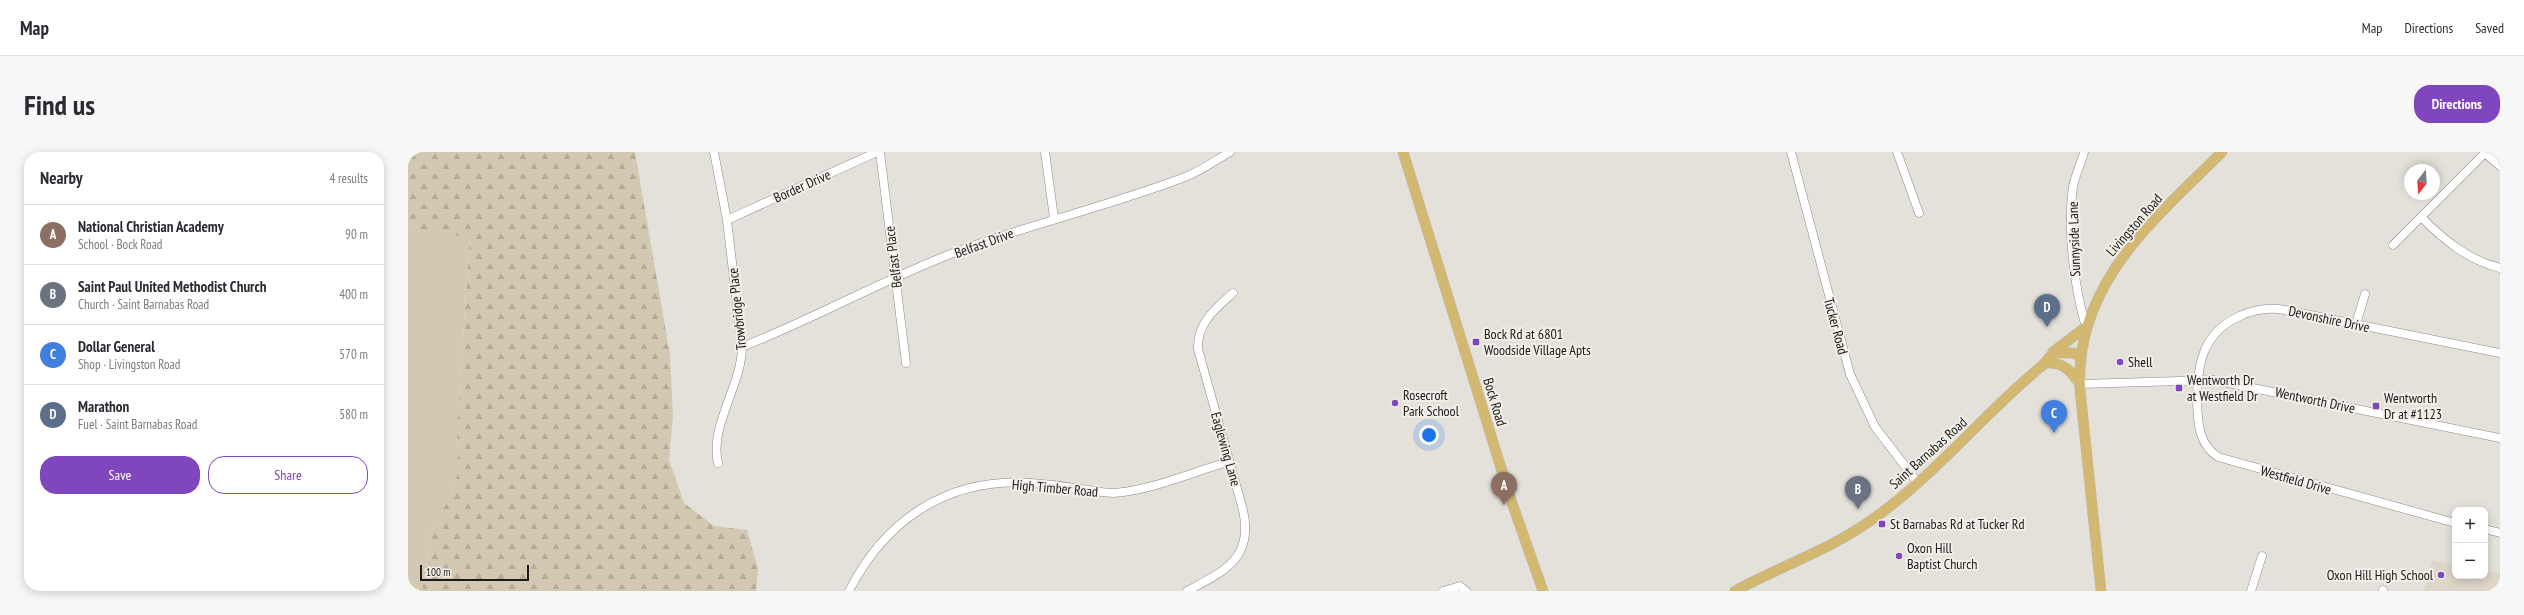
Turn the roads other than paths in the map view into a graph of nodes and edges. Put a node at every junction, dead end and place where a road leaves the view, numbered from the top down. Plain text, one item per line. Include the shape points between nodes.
1 (714, 152) edge
2 (879, 152) edge
3 (1045, 152) edge
4 (1230, 152) edge
5 (1403, 152) edge
6 (1791, 152) edge
7 (1897, 152) edge
8 (2084, 152) edge
9 (2222, 152) edge
10 (2486, 153) edge
11 (2500, 166) edge
12 (1919, 213) dead end
13 (2421, 217) junction
14 (1054, 218) junction
15 (727, 220) junction
16 (2393, 245) dead end
17 (2500, 268) edge
18 (895, 279) junction
19 (1233, 293) dead end
20 (2365, 294) dead end
21 (2356, 324) junction
22 (2086, 327) junction
23 (742, 347) junction
24 (2500, 353) edge
25 (2081, 358) junction
26 (2048, 359) junction
27 (906, 363) dead end
28 (2198, 381) junction
29 (2080, 384) junction
30 (2500, 438) edge
31 (1228, 462) junction
32 (718, 463) dead end
33 (1918, 483) junction
34 (2452, 522) edge
35 (2488, 530) edge
36 (2500, 533) edge
37 (2262, 556) dead end
38 (849, 591) edge
39 (1187, 591) edge
40 (1443, 591) edge
41 (1466, 591) edge
42 (1543, 591) edge
43 (1735, 591) edge
44 (2101, 591) edge
45 (2252, 591) edge

1 - 15 street, Trowbridge Place
2 - 15 street, Border Drive
2 - 18 street, Belfast Place
3 - 14 street
4 - 14 street, Belfast Drive via 1187,177
5 - 42 main road, Bock Road via 1506,487
6 - 33 street, Tucker Road via 1850,374 1875,427
7 - 12 street
8 - 22 street, Sunnyside Lane via 2074,186 2072,212 2077,296
9 - 22 main road, Livingston Road via 2130,246 2102,290
10 - 11 street
10 - 13 street
13 - 16 street
13 - 17 street via 2458,249 2477,260
14 - 18 street, Belfast Drive via 960,251
15 - 23 street, Trowbridge Place
18 - 23 street, Belfast Drive via 790,328
18 - 27 street, Belfast Place
19 - 31 street, Eaglewing Lane via 1209,315 1203,324 1198,344
20 - 21 street
21 - 24 street, Devonshire Drive
21 - 28 street, Devonshire Drive via 2278,309 2265,308 2251,312 2226,323 2213,335 2201,362
22 - 25 main road, Livingston Road
22 - 26 main road, Saint Barnabas Road
23 - 32 street, Trowbridge Place via 740,367 717,439
25 - 26 main road via 2074,353
25 - 29 main road, Livingston Road
26 - 29 main road via 2068,368
26 - 33 main road, Saint Barnabas Road
28 - 29 street, Wentworth Drive
28 - 30 street, Wentworth Drive via 2217,380
28 - 34 street, Westfield Drive via 2198,419 2201,437 2206,446 2218,457
29 - 44 main road, Livingston Road
31 - 38 street, High Timber Road via 1121,492 1108,493 1012,483 975,486 952,493 919,509 891,532 869,559
31 - 39 street, Eaglewing Lane via 1246,522 1244,541 1237,558 1230,566
33 - 43 main road, Saint Barnabas Road via 1860,528
35 - 36 street
37 - 45 street
40 - 41 street via 1460,586

